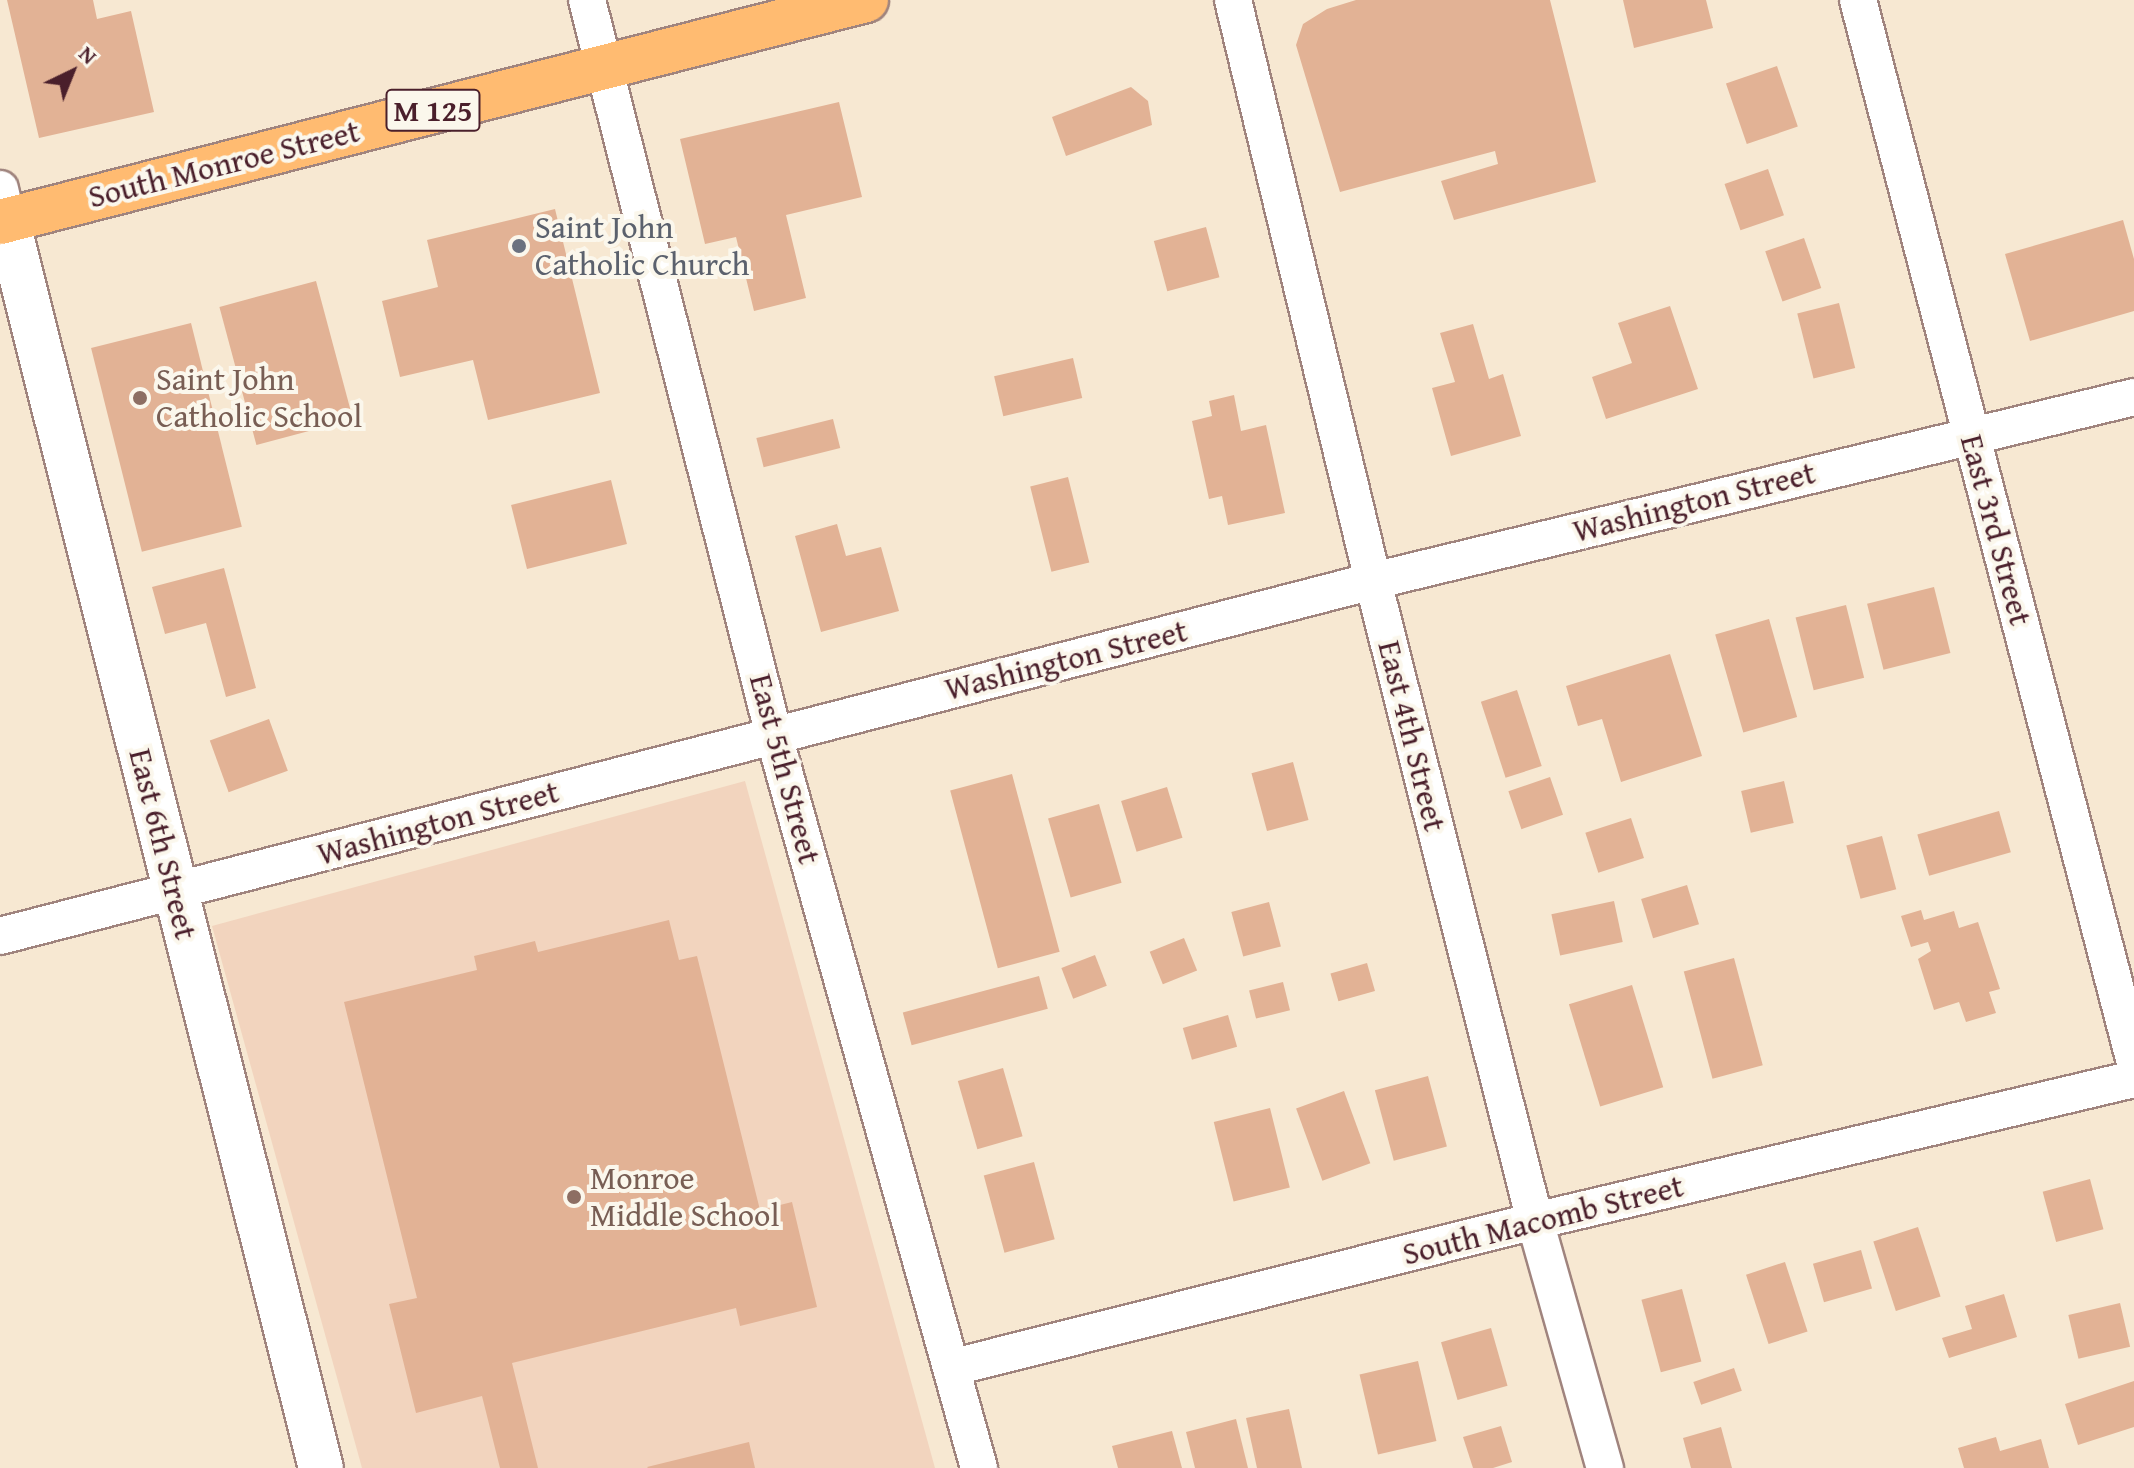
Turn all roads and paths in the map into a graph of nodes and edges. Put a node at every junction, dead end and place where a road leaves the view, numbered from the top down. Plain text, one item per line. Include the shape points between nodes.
1 (587, 0) edge
2 (866, 0) edge
3 (1233, 0) edge
4 (1858, 0) edge
5 (604, 66) junction
6 (2, 210) edge
7 (2134, 397) edge
8 (1970, 434) junction
9 (1373, 581) junction
10 (774, 736) junction
11 (174, 891) junction
12 (0, 936) edge
13 (2134, 1059) edge
14 (2134, 1079) edge
15 (1535, 1221) junction
16 (954, 1367) junction
17 (321, 1468) edge
18 (979, 1468) edge
19 (1605, 1468) edge

1 - 5 street, East 5th Street
2 - 5 main road, South Monroe Street / M 125
3 - 9 street, East 4th Street
4 - 8 street, East 3rd Street
5 - 6 main road, South Monroe Street / M 125
5 - 10 street, East 5th Street
6 - 11 street, East 6th Street
7 - 8 street, Washington Street
8 - 9 street, Washington Street
8 - 13 street, East 3rd Street
9 - 10 street, Washington Street
9 - 15 street, East 4th Street
10 - 11 street, Washington Street
10 - 16 street, East 5th Street
11 - 12 street, Washington Street
11 - 17 street, East 6th Street
14 - 15 street, South Macomb Street
15 - 16 street, South Macomb Street
15 - 19 street, East 4th Street
16 - 18 street, East 5th Street

